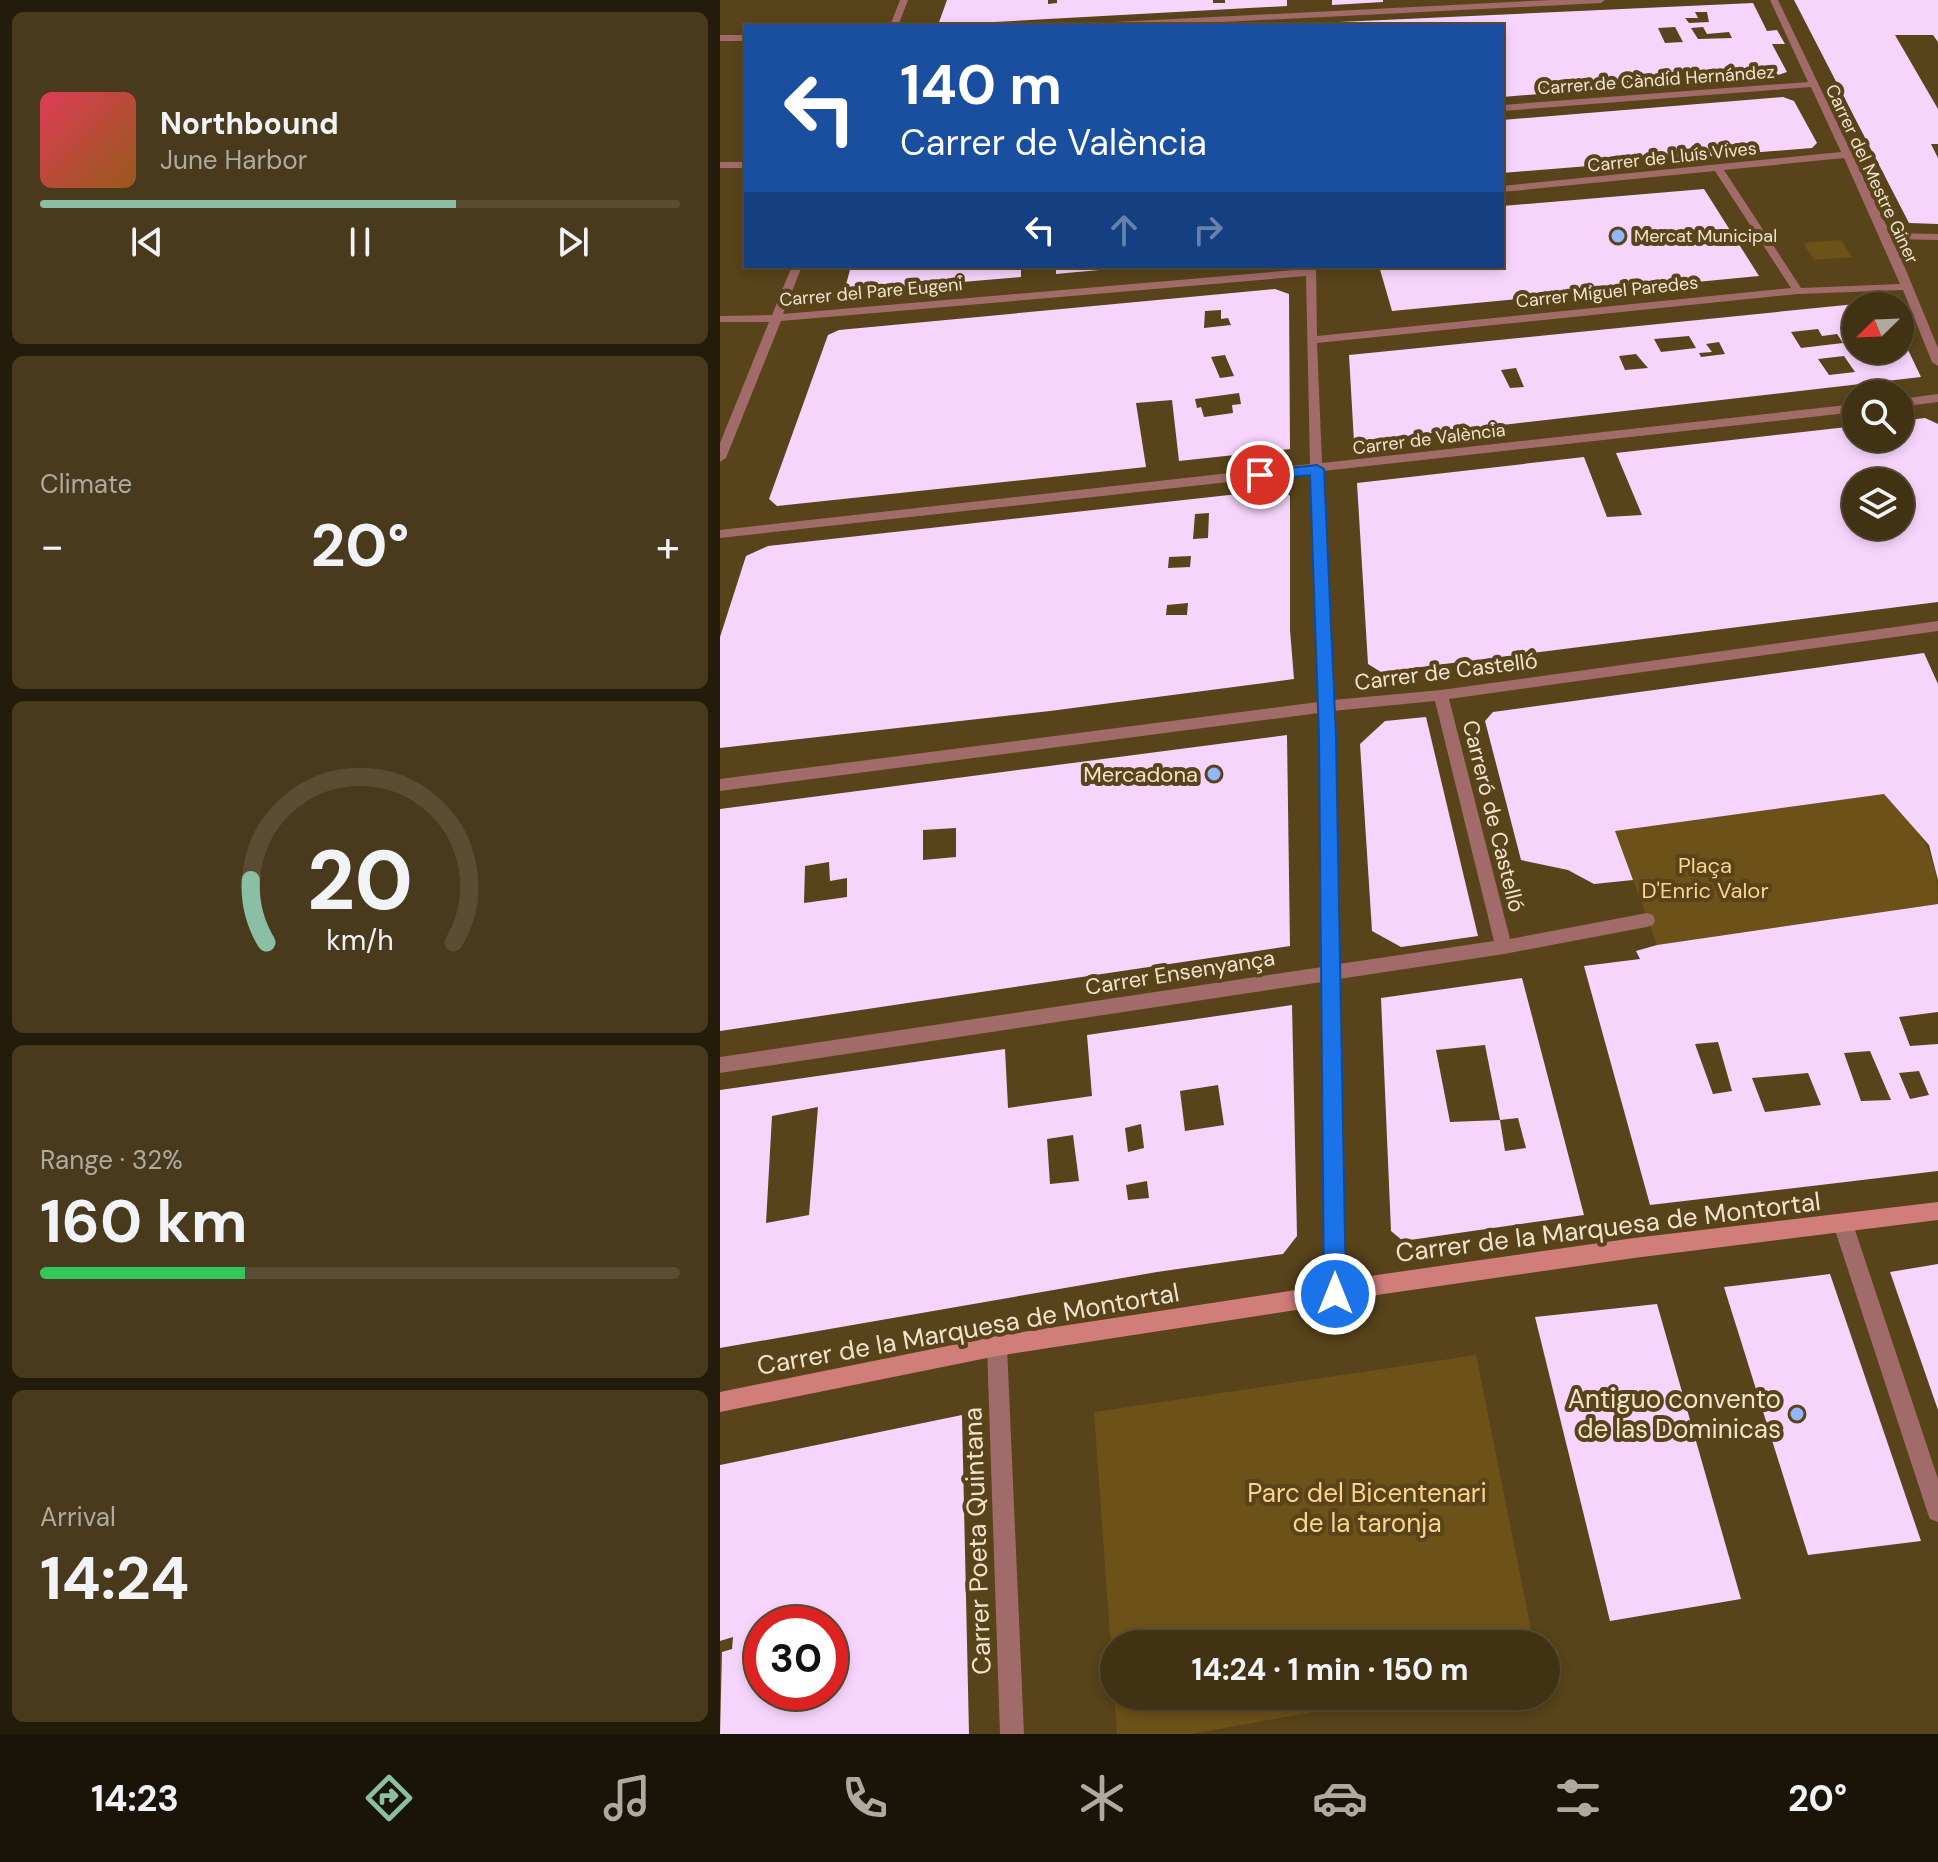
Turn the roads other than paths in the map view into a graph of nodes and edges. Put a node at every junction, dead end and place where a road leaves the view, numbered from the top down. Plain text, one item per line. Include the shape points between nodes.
1 (904, 0) edge
2 (1305, 0) edge
3 (1601, 0) edge
4 (1774, 0) edge
5 (1306, 15) junction
6 (895, 24) edge
7 (1133, 24) edge
8 (1305, 24) edge
9 (720, 38) edge
10 (744, 38) edge
11 (1812, 84) junction
12 (1504, 108) edge
13 (1846, 155) junction
14 (720, 165) edge
15 (744, 165) edge
16 (1718, 168) junction
17 (1504, 189) edge
18 (1886, 236) junction
19 (1938, 237) edge
20 (796, 268) edge
21 (1311, 269) edge
22 (1907, 287) junction
23 (1798, 291) junction
24 (777, 318) junction
25 (720, 319) edge
26 (1311, 340) junction
27 (1938, 362) edge
28 (1938, 398) edge
29 (1914, 401) edge
30 (1842, 410) edge
31 (720, 458) edge
32 (1317, 469) junction
33 (720, 534) edge
34 (1938, 626) edge
35 (1441, 695) junction
36 (1325, 708) junction
37 (720, 785) edge
38 (1647, 920) dead end
39 (1504, 947) junction
40 (1332, 971) junction
41 (720, 1065) edge
42 (1938, 1211) edge
43 (1843, 1224) junction
44 (1335, 1294) junction
45 (997, 1346) junction
46 (720, 1402) edge
47 (1938, 1511) edge
48 (1012, 1734) edge

1 - 6 street
2 - 5 street
3 - 5 street
4 - 11 street, Carrer del Mestre Giner
5 - 7 street
5 - 8 street
9 - 10 street
11 - 12 street, Carrer de Càndid Hernández
11 - 13 street, Carrer del Mestre Giner
13 - 16 street, Carrer de Lluís Vives
13 - 18 street, Carrer del Mestre Giner
14 - 15 street
16 - 17 street, Carrer de Lluís Vives
16 - 23 street
18 - 19 street
18 - 22 street, Carrer del Mestre Giner
20 - 24 street
21 - 24 street, Carrer del Pare Eugeni
21 - 26 street
22 - 23 street, Carrer Miguel Paredes
22 - 27 street, Carrer del Mestre Giner
23 - 26 street, Carrer Miguel Paredes
24 - 25 street, Carrer del Pare Eugeni
24 - 31 street
26 - 32 street
28 - 29 street
30 - 32 street, Carrer de València
32 - 33 street, Carrer de València
32 - 36 street
34 - 35 street, Carrer de Castelló
35 - 36 street, Carrer de Castelló
35 - 39 street, Carreró de Castelló
36 - 37 street, Carrer de Castelló
36 - 40 street
38 - 39 street, Carrer Ensenyança
39 - 40 street, Carrer Ensenyança
40 - 41 street, Carrer Ensenyança
40 - 44 street
42 - 43 street, Carrer de la Marquesa de Montortal
43 - 44 street, Carrer de la Marquesa de Montortal via 1634,1248
43 - 47 street
44 - 45 street, Carrer de la Marquesa de Montortal
45 - 46 street, Carrer de la Marquesa de Montortal
45 - 48 street, Carrer Poeta Quintana

